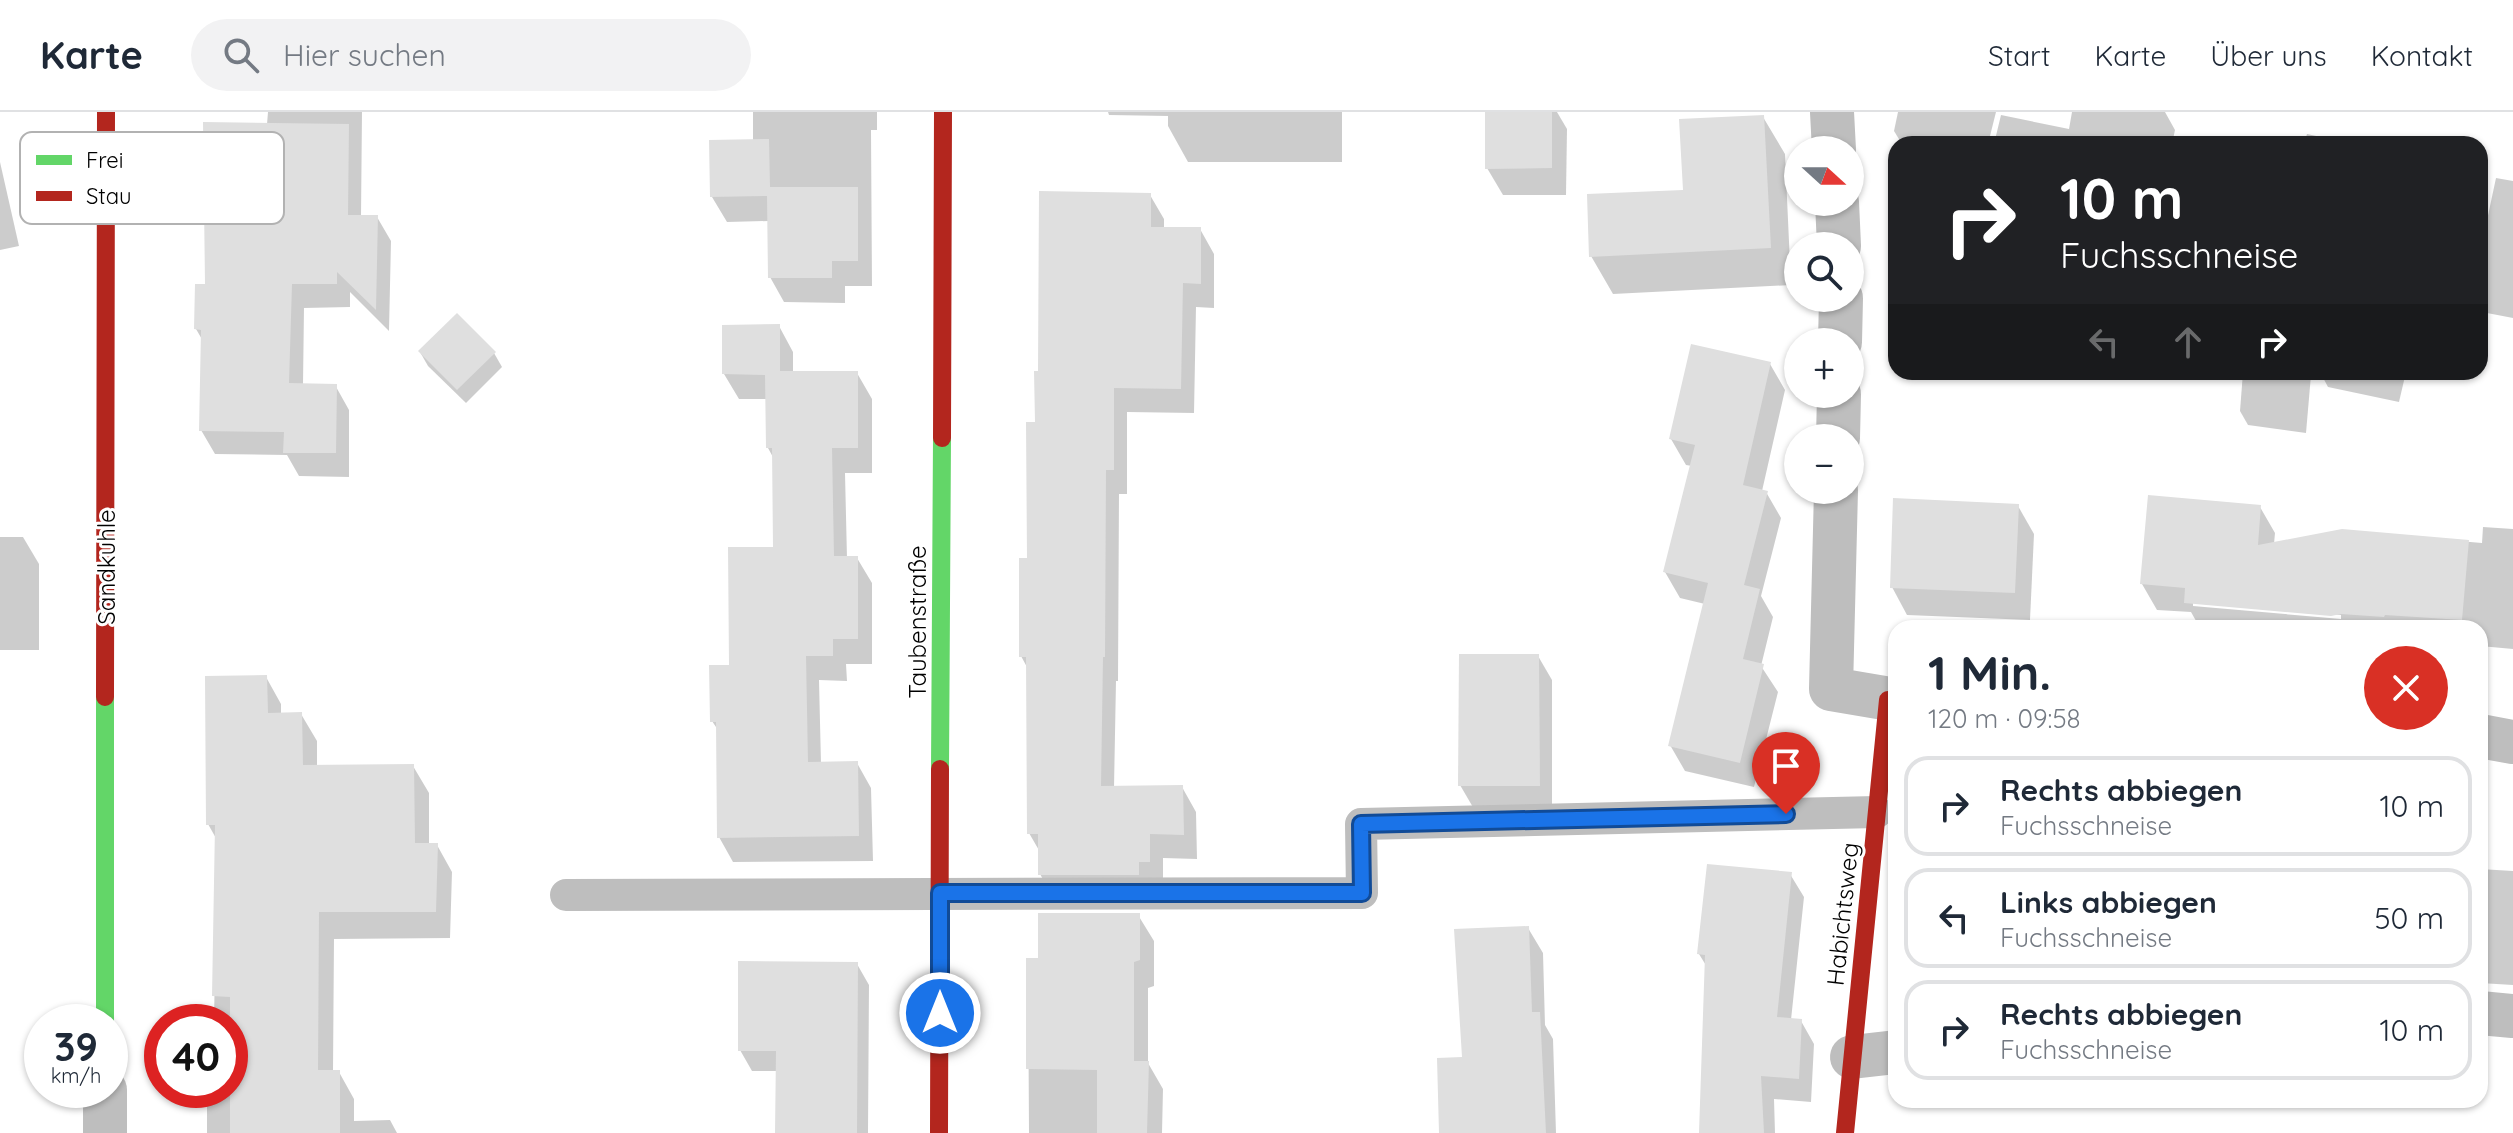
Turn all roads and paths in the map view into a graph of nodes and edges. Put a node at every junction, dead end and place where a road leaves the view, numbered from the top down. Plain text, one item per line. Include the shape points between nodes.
1 (106, 112) edge
2 (943, 112) edge
3 (1832, 112) edge
4 (106, 132) edge
5 (1833, 136) edge
6 (106, 224) edge
7 (1836, 504) edge
8 (1888, 699) edge
9 (1888, 730) edge
10 (2488, 737) edge
11 (2513, 742) edge
12 (1877, 812) junction
13 (940, 893) junction
14 (566, 895) dead end
15 (105, 1004) edge
16 (2488, 1014) edge
17 (2513, 1016) edge
18 (1888, 1053) edge
19 (1852, 1057) junction
20 (105, 1108) edge
21 (105, 1133) edge
22 (939, 1133) edge
23 (1845, 1133) edge

1 - 4 street, Sandkuhle
2 - 13 street, Taubenstraße
3 - 5 street
6 - 15 street, Sandkuhle
7 - 8 street via 1831,689
9 - 12 street, Habichtsweg
10 - 11 street
12 - 13 lane via 1361,824 1362,893
12 - 19 street, Habichtsweg
13 - 14 lane
13 - 22 street, Taubenstraße
16 - 17 street
18 - 19 street
19 - 23 street, Habichtsweg
20 - 21 street

